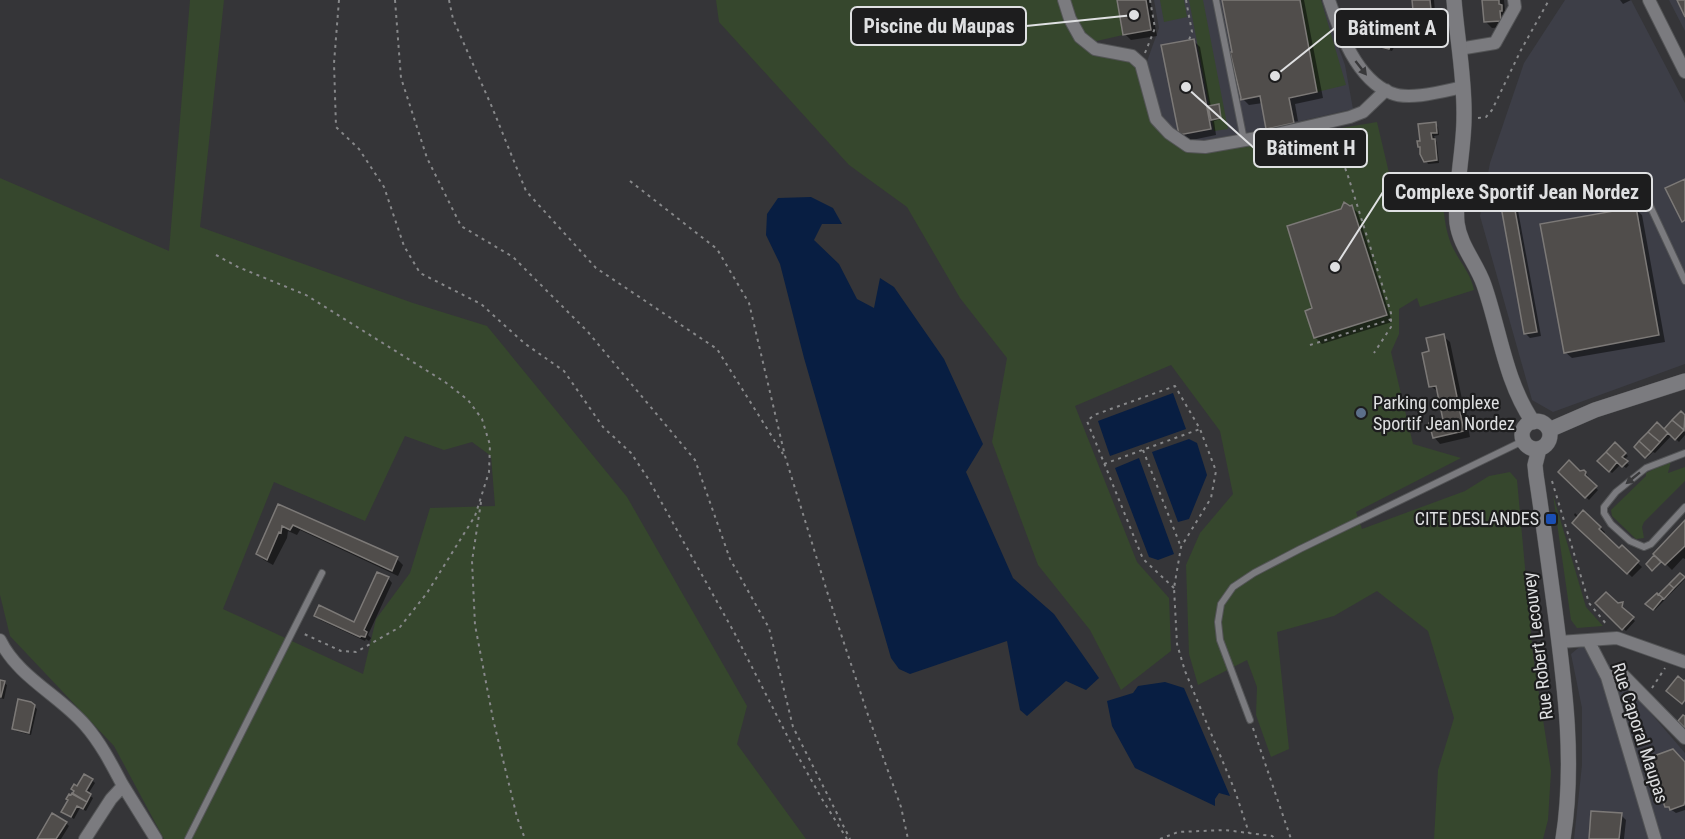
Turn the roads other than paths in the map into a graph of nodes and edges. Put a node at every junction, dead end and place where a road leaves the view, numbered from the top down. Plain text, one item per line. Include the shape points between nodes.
1 (1065, 0) edge
2 (1216, 0) edge
3 (1329, 0) edge
4 (1454, 0) edge
5 (1514, 0) edge
6 (1649, 0) edge
7 (1459, 49) junction
8 (1685, 72) edge
9 (1463, 87) junction
10 (1386, 90) junction
11 (1244, 140) junction
12 (1645, 195) dead end
13 (1685, 281) edge
14 (1685, 381) edge
15 (1533, 422) junction
16 (1549, 430) junction
17 (1524, 441) junction
18 (1539, 449) junction
19 (1685, 453) edge
20 (1685, 507) edge
21 (322, 573) dead end
22 (0, 640) edge
23 (1588, 640) junction
24 (1559, 642) junction
25 (1685, 662) edge
26 (1607, 677) junction
27 (1250, 720) road end
28 (1685, 738) edge
29 (123, 786) junction
30 (86, 839) edge
31 (156, 839) edge
32 (188, 839) edge
33 (1563, 839) edge
34 (1655, 839) edge

1 - 11 street via 1080,37 1095,49 1132,56 1141,64 1156,119 1169,133 1188,146
2 - 11 lane
3 -> 10 street via 1348,49 1365,74
4 - 7 street
5 - 7 street via 1515,7 1495,43
6 - 8 street
7 - 9 street
9 - 10 street via 1400,95
9 - 15 street via 1457,208 1460,234 1484,284 1509,373
10 - 11 street via 1356,115
12 - 13 lane
14 - 16 street via 1595,410
15 - 16 street via 1545,424
15 - 17 street via 1525,428
16 - 18 street via 1549,441
17 - 18 street via 1530,448
17 - 27 lane via 1291,554 1233,587 1221,604 1220,640
18 - 24 street, Rue Robert Lecouvey via 1536,475
19 -> 20 lane via 1646,468 1616,492 1604,513 1623,536 1644,547
21 - 32 lane
22 - 29 street via 26,673 86,725
23 - 24 street
23 - 25 street via 1617,638
23 - 26 street, Rue Caporal Maupas
24 - 33 street, Rue Robert Lecouvey via 1569,754
26 - 28 street via 1621,673
26 - 34 street, Rue Caporal Maupas
29 - 30 street
29 - 31 street

